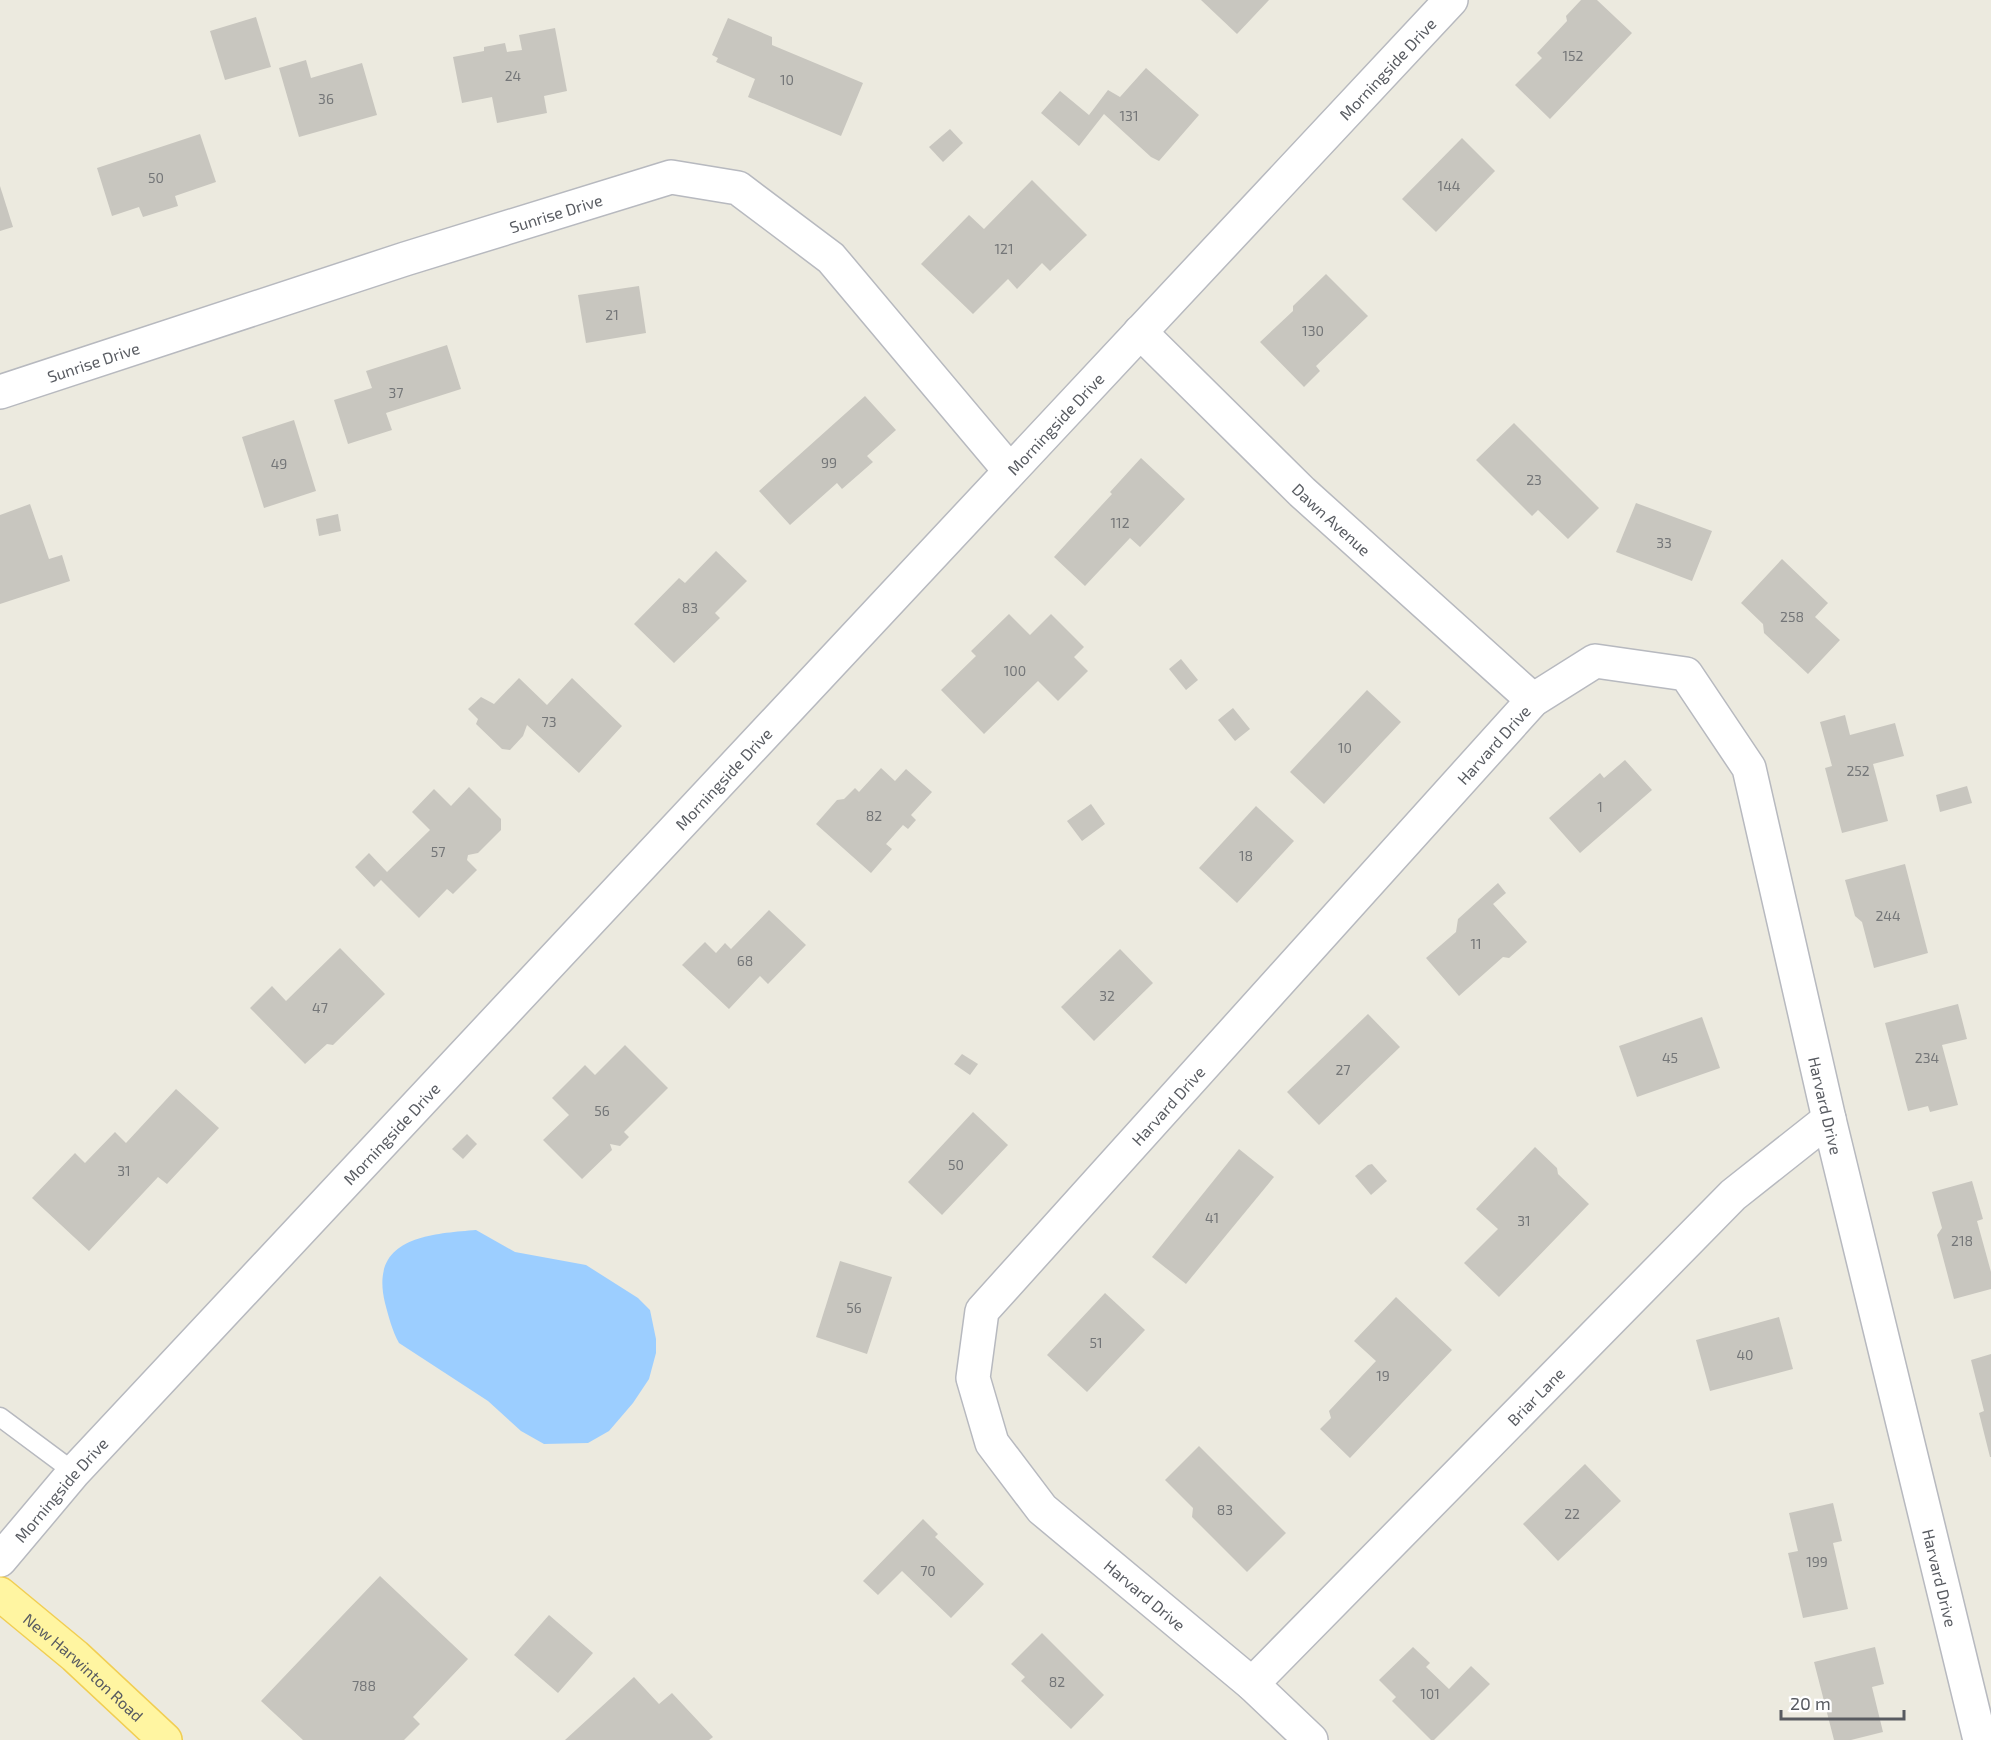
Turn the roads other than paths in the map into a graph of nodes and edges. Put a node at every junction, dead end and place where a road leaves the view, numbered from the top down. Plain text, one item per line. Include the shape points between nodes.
1 (1451, 0) edge
2 (1140, 332) junction
3 (0, 392) edge
4 (1010, 471) junction
5 (1533, 700) junction
6 (1828, 1119) junction
7 (0, 1417) edge
8 (74, 1472) junction
9 (0, 1560) edge
10 (0, 1594) edge
11 (1252, 1684) junction
12 (165, 1740) edge
13 (1311, 1740) edge
14 (1980, 1740) edge

1 - 2 street, Morningside Drive
2 - 4 street, Morningside Drive
2 - 5 street, Dawn Avenue via 1302,492
3 - 4 street, Sunrise Drive via 671,177 738,188 831,258
4 - 8 street, Morningside Drive
5 - 6 street, Harvard Drive via 1595,661 1686,674 1749,768
5 - 11 street, Harvard Drive via 982,1311 973,1378 992,1443 1042,1509
6 - 11 street, Briar Lane via 1733,1196
6 - 14 street, Harvard Drive
7 - 8 lane
8 - 9 street, Morningside Drive
10 - 12 main road, New Harwinton Road via 75,1656
11 - 13 street, Harvard Drive

